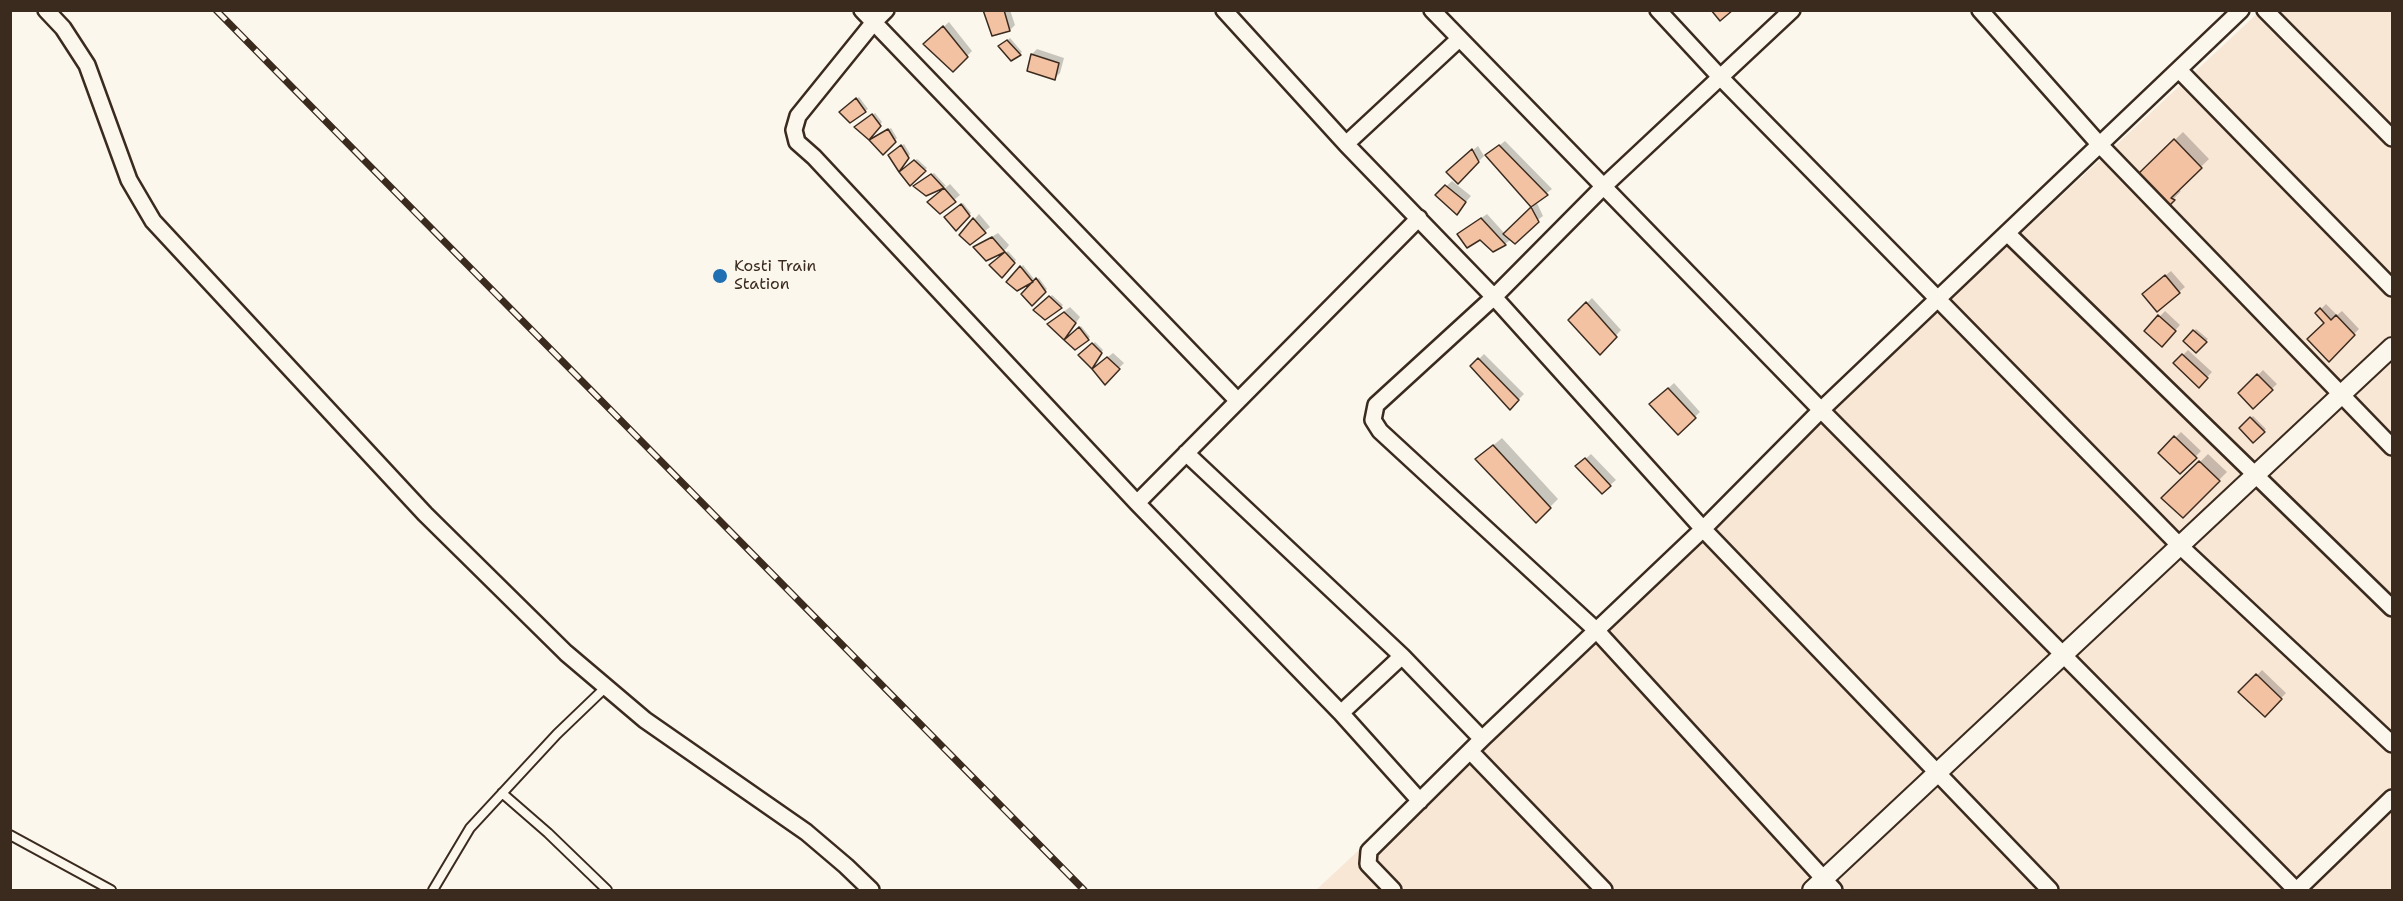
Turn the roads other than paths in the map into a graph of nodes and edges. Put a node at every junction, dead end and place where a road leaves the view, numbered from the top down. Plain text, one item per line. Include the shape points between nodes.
1 (46, 10) edge
2 (862, 10) edge
3 (885, 10) edge
4 (1224, 10) edge
5 (1432, 10) edge
6 (1658, 10) edge
7 (1792, 10) edge
8 (1980, 10) edge
9 (2241, 10) edge
10 (2265, 10) edge
11 (874, 22) junction
12 (1459, 39) junction
13 (2179, 70) junction
14 (1721, 78) junction
15 (2392, 138) edge
16 (1346, 144) junction
17 (2099, 144) junction
18 (1604, 186) junction
19 (1419, 218) junction
20 (2007, 233) junction
21 (2392, 288) edge
22 (1494, 297) junction
23 (1939, 299) junction
24 (2392, 347) edge
25 (2342, 395) junction
26 (1237, 400) junction
27 (1821, 410) junction
28 (2392, 447) edge
29 (1186, 453) junction
30 (2255, 475) junction
31 (1137, 503) junction
32 (1703, 529) junction
33 (2180, 546) junction
34 (2392, 608) edge
35 (1597, 631) junction
36 (1402, 656) junction
37 (2064, 656) junction
38 (607, 686) junction
39 (1341, 714) junction
40 (1482, 739) junction
41 (2392, 744) edge
42 (1470, 751) junction
43 (1938, 775) junction
44 (502, 793) junction
45 (2392, 798) edge
46 (1420, 801) junction
47 (10, 835) edge
48 (1823, 887) edge
49 (111, 891) edge
50 (433, 891) edge
51 (607, 891) edge
52 (871, 891) edge
53 (1393, 891) edge
54 (1604, 891) edge
55 (2050, 891) edge
56 (2296, 891) edge

1 - 38 street via 87,65 129,180 153,221 425,514 566,653
2 - 11 street
3 - 11 street
4 - 16 street
5 - 12 street
6 - 14 street
7 - 14 street
8 - 17 street
9 - 13 street
10 - 15 street
11 - 26 street
11 - 31 street via 798,116 794,130 797,142
12 - 16 street
12 - 18 street
13 - 17 street
13 - 21 street
14 - 18 street
14 - 23 street
16 - 19 street
17 - 20 street
17 - 25 street
18 - 22 street
18 - 27 street
19 - 22 street
19 - 26 street
20 - 23 street
20 - 30 street
22 - 32 street
22 - 35 street via 1376,405 1373,420
23 - 27 street
23 - 33 street
24 - 25 street
25 - 28 street
25 - 30 street
26 - 29 street
27 - 32 street
27 - 37 street
29 - 31 street
29 - 36 street
30 - 33 street
30 - 34 street
31 - 39 street
32 - 35 street
32 - 43 street
33 - 37 street
33 - 41 street
35 - 40 street
35 - 48 street
36 - 39 street
36 - 40 street
37 - 43 street
37 - 56 street
38 - 44 lane
38 - 52 street via 645,720 807,832
39 - 46 street
40 - 42 street
42 - 46 street
42 - 54 street
43 - 48 street
43 - 55 street
44 - 50 lane via 470,828
44 - 51 lane
45 - 56 street
46 - 53 street via 1369,851 1368,864
47 - 49 lane

